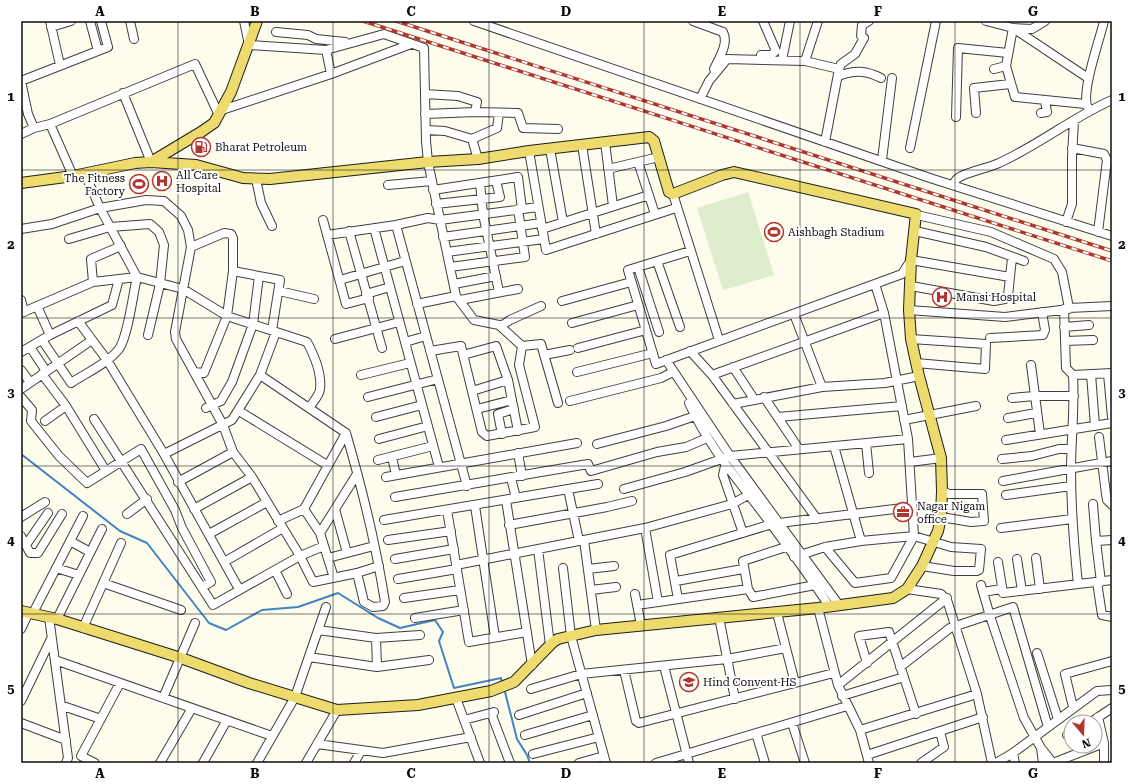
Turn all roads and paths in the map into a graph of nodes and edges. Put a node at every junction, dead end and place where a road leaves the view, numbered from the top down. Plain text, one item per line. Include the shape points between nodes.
1 (72, 21) edge
2 (90, 21) edge
3 (102, 21) edge
4 (130, 21) edge
5 (244, 21) edge
6 (257, 21) edge
7 (474, 21) edge
8 (693, 21) edge
9 (762, 21) edge
10 (790, 21) edge
11 (818, 21) edge
12 (869, 21) edge
13 (936, 21) edge
14 (986, 21) edge
15 (1045, 21) edge
16 (1104, 21) edge
17 (50, 24) edge
18 (1012, 28) junction
19 (276, 32) dead end
20 (134, 39) dead end
21 (352, 42) junction
22 (412, 44) junction
23 (248, 45) junction
24 (98, 50) junction
25 (326, 50) junction
26 (1008, 53) junction
27 (720, 54) junction
28 (782, 60) junction
29 (805, 61) junction
30 (60, 65) junction
31 (1006, 66) junction
32 (994, 69) dead end
33 (838, 73) junction
34 (331, 74) junction
35 (881, 78) dead end
36 (892, 78) dead end
37 (1088, 78) junction
38 (21, 81) edge
39 (709, 81) junction
40 (1010, 84) junction
41 (123, 93) junction
42 (425, 94) junction
43 (700, 99) junction
44 (1112, 100) edge
45 (1046, 101) junction
46 (1087, 107) junction
47 (475, 112) junction
48 (221, 113) junction
49 (499, 113) junction
50 (976, 113) dead end
51 (1041, 113) dead end
52 (425, 114) junction
53 (956, 117) dead end
54 (1074, 121) junction
55 (50, 124) junction
56 (34, 128) junction
57 (558, 129) dead end
58 (426, 130) junction
59 (21, 134) edge
60 (472, 140) junction
61 (604, 142) junction
62 (824, 142) junction
63 (582, 145) junction
64 (910, 148) dead end
65 (1072, 148) junction
66 (550, 149) junction
67 (529, 151) junction
68 (659, 157) junction
69 (478, 159) junction
70 (882, 160) junction
71 (146, 162) junction
72 (428, 162) junction
73 (638, 162) junction
74 (608, 169) junction
75 (73, 176) junction
76 (86, 176) junction
77 (256, 179) junction
78 (496, 180) junction
79 (432, 181) junction
80 (22, 183) edge
81 (480, 183) junction
82 (388, 185) dead end
83 (953, 185) junction
84 (433, 190) junction
85 (673, 194) junction
86 (649, 195) junction
87 (482, 199) junction
88 (436, 204) junction
89 (538, 206) junction
90 (613, 206) junction
91 (100, 208) junction
92 (676, 208) junction
93 (520, 209) junction
94 (592, 213) junction
95 (483, 214) junction
96 (655, 214) junction
97 (917, 216) junction
98 (323, 220) dead end
99 (440, 220) junction
100 (563, 222) junction
101 (1066, 222) junction
102 (396, 225) junction
103 (272, 226) dead end
104 (520, 226) junction
105 (542, 226) junction
106 (110, 227) junction
107 (374, 228) junction
108 (21, 229) edge
109 (349, 231) junction
110 (487, 231) junction
111 (915, 232) junction
112 (1098, 232) junction
113 (327, 234) junction
114 (596, 234) junction
115 (1112, 236) edge
116 (443, 237) junction
117 (69, 239) dead end
118 (544, 239) junction
119 (523, 242) junction
120 (121, 246) junction
121 (490, 246) junction
122 (191, 247) junction
123 (690, 251) junction
124 (447, 252) junction
125 (1012, 258) junction
126 (911, 260) junction
127 (406, 261) junction
128 (493, 261) junction
129 (657, 261) junction
130 (1024, 262) dead end
131 (384, 267) junction
132 (450, 267) junction
133 (638, 267) junction
134 (232, 271) junction
135 (360, 274) junction
136 (259, 276) junction
137 (496, 276) junction
138 (137, 277) junction
139 (1010, 277) junction
140 (119, 279) junction
141 (340, 280) junction
142 (93, 282) junction
143 (631, 282) junction
144 (160, 284) junction
145 (454, 284) junction
146 (875, 284) junction
147 (911, 286) junction
148 (390, 287) junction
149 (183, 289) junction
150 (518, 289) dead end
151 (279, 291) junction
152 (499, 292) junction
153 (367, 296) junction
154 (458, 298) junction
155 (314, 299) dead end
156 (21, 300) edge
157 (562, 302) dead end
158 (417, 304) junction
159 (638, 305) junction
160 (37, 306) junction
161 (541, 306) dead end
162 (1112, 306) edge
163 (1066, 309) junction
164 (909, 310) junction
165 (23, 312) edge
166 (1042, 312) junction
167 (884, 313) junction
168 (794, 314) junction
169 (226, 316) junction
170 (78, 320) junction
171 (399, 322) junction
172 (572, 323) dead end
173 (253, 324) junction
174 (1089, 325) dead end
175 (501, 326) junction
176 (1064, 327) junction
177 (376, 328) junction
178 (680, 328) dead end
179 (646, 330) junction
180 (274, 331) junction
181 (659, 332) dead end
182 (50, 335) junction
183 (148, 335) dead end
184 (426, 336) junction
185 (990, 338) dead end
186 (336, 339) dead end
187 (911, 339) junction
188 (42, 340) junction
189 (92, 340) junction
190 (719, 340) junction
191 (1093, 340) dead end
192 (1065, 341) junction
193 (405, 342) junction
194 (805, 342) junction
195 (522, 346) junction
196 (30, 347) junction
197 (382, 348) dead end
198 (578, 348) dead end
199 (570, 350) dead end
200 (430, 351) junction
201 (690, 351) junction
202 (21, 352) edge
203 (653, 353) junction
204 (463, 354) junction
205 (544, 355) junction
206 (107, 360) junction
207 (666, 360) junction
208 (410, 363) junction
209 (916, 363) junction
210 (57, 364) junction
211 (1031, 365) dead end
212 (733, 368) junction
213 (21, 370) edge
214 (194, 372) junction
215 (577, 372) dead end
216 (673, 372) junction
217 (44, 373) junction
218 (1091, 374) junction
219 (1110, 374) edge
220 (360, 375) dead end
221 (712, 375) junction
222 (1073, 375) junction
223 (260, 376) junction
224 (919, 376) junction
225 (438, 379) junction
226 (508, 380) junction
227 (898, 381) junction
228 (30, 382) junction
229 (416, 385) junction
230 (681, 385) junction
231 (822, 387) junction
232 (21, 389) edge
233 (472, 390) junction
234 (1034, 396) junction
235 (1074, 396) junction
236 (21, 397) edge
237 (368, 397) dead end
238 (764, 397) junction
239 (1012, 398) dead end
240 (754, 399) junction
241 (570, 401) dead end
242 (528, 403) junction
243 (558, 403) dead end
244 (733, 404) junction
245 (422, 405) junction
246 (513, 405) junction
247 (66, 406) junction
248 (209, 406) junction
249 (902, 406) junction
250 (976, 406) dead end
251 (309, 408) junction
252 (477, 409) junction
253 (239, 411) junction
254 (1036, 413) junction
255 (376, 416) dead end
256 (695, 416) junction
257 (930, 416) junction
258 (778, 417) junction
259 (1112, 417) edge
260 (1008, 418) dead end
261 (94, 419) dead end
262 (904, 420) junction
263 (45, 421) dead end
264 (1112, 424) edge
265 (223, 425) junction
266 (428, 426) junction
267 (1095, 426) junction
268 (1073, 430) junction
269 (518, 431) junction
270 (346, 433) junction
271 (502, 434) junction
272 (1040, 434) junction
273 (1099, 437) dead end
274 (707, 438) junction
275 (379, 439) dead end
276 (908, 439) junction
277 (1006, 440) dead end
278 (577, 443) dead end
279 (866, 443) junction
280 (596, 444) dead end
281 (433, 446) junction
282 (834, 446) junction
283 (799, 449) junction
284 (1071, 449) junction
285 (233, 452) junction
286 (769, 452) junction
287 (518, 453) junction
288 (164, 454) junction
289 (730, 456) junction
290 (392, 457) junction
291 (941, 458) junction
292 (1002, 459) dead end
293 (121, 460) junction
294 (378, 460) dead end
295 (1112, 461) edge
296 (910, 462) junction
297 (724, 463) junction
298 (1101, 463) junction
299 (461, 464) junction
300 (327, 465) junction
301 (439, 467) junction
302 (1071, 468) junction
303 (106, 471) junction
304 (869, 473) dead end
305 (357, 474) junction
306 (396, 475) junction
307 (522, 476) junction
308 (252, 477) junction
309 (386, 477) dead end
310 (511, 478) junction
311 (1003, 481) dead end
312 (178, 482) junction
313 (598, 484) dead end
314 (466, 486) junction
315 (1071, 486) junction
316 (568, 489) junction
317 (624, 489) dead end
318 (942, 491) junction
319 (748, 495) junction
320 (1006, 496) dead end
321 (395, 497) dead end
322 (516, 498) junction
323 (147, 499) junction
324 (506, 500) junction
325 (632, 501) dead end
326 (46, 502) dead end
327 (267, 502) junction
328 (732, 504) junction
329 (1093, 504) dead end
330 (1112, 505) edge
331 (475, 506) junction
332 (911, 507) junction
333 (194, 509) junction
334 (304, 509) junction
335 (335, 509) junction
336 (447, 510) junction
337 (48, 513) dead end
338 (573, 513) junction
339 (62, 514) dead end
340 (127, 514) dead end
341 (853, 514) junction
342 (83, 516) dead end
343 (941, 516) junction
344 (21, 517) edge
345 (817, 518) junction
346 (1072, 519) junction
347 (384, 520) dead end
348 (278, 521) junction
349 (509, 524) junction
350 (775, 524) junction
351 (283, 528) junction
352 (645, 528) junction
353 (1001, 528) dead end
354 (102, 529) dead end
355 (451, 531) junction
356 (320, 533) junction
357 (742, 533) junction
358 (209, 534) junction
359 (21, 536) edge
360 (914, 536) junction
361 (388, 540) dead end
362 (582, 540) junction
363 (1112, 540) edge
364 (70, 541) junction
365 (861, 541) junction
366 (1096, 541) junction
367 (933, 542) junction
368 (121, 543) dead end
369 (26, 545) junction
370 (324, 546) junction
371 (374, 546) junction
372 (786, 547) junction
373 (824, 547) junction
374 (454, 549) junction
375 (538, 549) junction
376 (90, 552) junction
377 (348, 553) junction
378 (514, 553) junction
379 (300, 556) junction
380 (798, 556) junction
381 (328, 558) junction
382 (1036, 558) dead end
383 (395, 559) dead end
384 (1017, 559) dead end
385 (483, 560) junction
386 (224, 562) junction
387 (998, 562) dead end
388 (379, 566) junction
389 (614, 566) dead end
390 (922, 566) junction
391 (456, 567) junction
392 (56, 568) junction
393 (563, 568) dead end
394 (588, 569) junction
395 (743, 569) junction
396 (275, 570) junction
397 (357, 573) junction
398 (79, 575) junction
399 (334, 578) junction
400 (398, 579) dead end
401 (1112, 580) edge
402 (676, 581) junction
403 (1099, 582) junction
404 (103, 583) junction
405 (1078, 584) junction
406 (816, 585) junction
407 (202, 587) junction
408 (616, 587) dead end
409 (239, 589) junction
410 (748, 589) junction
411 (908, 589) junction
412 (1002, 589) junction
413 (1040, 589) junction
414 (460, 590) junction
415 (591, 590) junction
416 (1022, 591) junction
417 (286, 594) dead end
418 (635, 594) dead end
419 (404, 598) dead end
420 (947, 598) junction
421 (678, 599) junction
422 (658, 602) junction
423 (637, 605) junction
424 (834, 606) junction
425 (326, 607) dead end
426 (818, 608) junction
427 (181, 610) dead end
428 (464, 610) junction
429 (26, 611) edge
430 (777, 612) junction
431 (990, 616) junction
432 (719, 617) junction
433 (1112, 617) edge
434 (53, 618) junction
435 (415, 618) dead end
436 (195, 624) dead end
437 (641, 625) junction
438 (956, 625) junction
439 (83, 628) junction
440 (21, 629) edge
441 (318, 630) junction
442 (596, 630) junction
443 (527, 632) junction
444 (420, 635) dead end
445 (570, 636) junction
446 (495, 637) junction
447 (376, 638) junction
448 (51, 639) junction
449 (893, 642) junction
450 (550, 645) junction
451 (786, 648) junction
452 (1037, 653) dead end
453 (309, 657) junction
454 (181, 658) junction
455 (727, 659) junction
456 (55, 660) junction
457 (429, 660) dead end
458 (1112, 661) edge
459 (867, 662) junction
460 (532, 665) junction
461 (664, 666) junction
462 (377, 667) junction
463 (900, 667) junction
464 (624, 670) junction
465 (834, 673) junction
466 (581, 674) junction
467 (904, 677) junction
468 (120, 683) junction
469 (795, 683) junction
470 (838, 685) junction
471 (531, 689) dead end
472 (1112, 690) edge
473 (587, 693) junction
474 (977, 694) junction
475 (842, 696) junction
476 (295, 697) junction
477 (163, 698) junction
478 (456, 698) junction
479 (735, 699) junction
480 (21, 700) edge
481 (847, 706) junction
482 (66, 707) dead end
483 (1073, 707) junction
484 (192, 708) junction
485 (1112, 708) edge
486 (337, 710) junction
487 (677, 713) junction
488 (916, 714) junction
489 (1103, 714) edge
490 (519, 715) dead end
491 (593, 715) junction
492 (983, 718) junction
493 (101, 719) junction
494 (1058, 719) junction
495 (227, 720) junction
496 (464, 720) junction
497 (792, 723) junction
498 (21, 724) edge
499 (1048, 727) junction
500 (860, 730) junction
501 (940, 732) junction
502 (756, 733) junction
503 (525, 735) dead end
504 (272, 736) junction
505 (471, 737) junction
506 (599, 737) junction
507 (1034, 737) junction
508 (1103, 739) edge
509 (66, 740) junction
510 (1104, 743) junction
511 (317, 744) junction
512 (1041, 748) junction
513 (361, 751) junction
514 (1013, 753) junction
515 (533, 754) dead end
516 (687, 754) junction
517 (868, 759) edge
518 (605, 760) edge
519 (997, 762) edge
520 (66, 763) edge
521 (95, 763) edge
522 (160, 763) edge
523 (203, 763) edge
524 (257, 763) edge
525 (306, 763) edge
526 (354, 763) edge
527 (480, 763) edge
528 (510, 763) edge
529 (579, 763) edge
530 (656, 763) edge
531 (690, 763) edge
532 (765, 763) edge
533 (805, 763) edge
534 (920, 763) edge
535 (1015, 763) edge
536 (1043, 763) edge
537 (1053, 763) edge
538 (1104, 763) edge

1 - 17 street
2 - 24 street
3 - 24 street via 108,47
4 - 20 street
5 - 23 street
6 - 23 main road
7 - 43 street
8 - 27 street via 723,32 725,44
9 - 27 street via 776,51 772,55
10 - 28 street
11 - 29 street
12 - 33 street via 862,25 861,36 864,38 854,54 841,64
13 - 64 street
14 - 18 street
15 - 18 street via 1032,29
16 - 37 street
17 - 30 street
18 - 26 street
18 - 37 street
19 - 21 street
21 - 22 street via 384,34
21 - 25 street
22 - 34 street
22 - 42 street via 424,48
23 - 25 street
23 - 48 main road
24 - 30 street
25 - 34 street
26 - 31 street
26 - 53 street via 958,48
27 - 39 street
28 - 29 street
28 - 39 street via 727,59
29 - 33 street
30 - 38 street
31 - 32 street
31 - 40 street
33 - 35 street via 860,71
33 - 62 street
34 - 48 street
36 - 70 street
37 - 46 street
38 - 56 street via 28,114
39 - 43 street
40 - 45 street via 1015,97
40 - 50 street via 974,88
41 - 48 street via 195,64
41 - 55 street
41 - 71 street
42 - 47 street via 458,96 477,102
42 - 52 street
43 - 62 street
44 - 46 street
45 - 46 street
45 - 51 street via 1047,112
46 - 54 street
47 - 49 street
47 - 52 street
48 - 71 main road via 201,132
49 - 57 street via 518,113 523,128
49 - 60 street via 497,128
52 - 58 street
54 - 65 street
54 - 83 street via 1018,155 995,166 958,178
55 - 56 street
55 - 75 street
56 - 59 street
58 - 60 street via 445,131
58 - 72 street
60 - 69 street
61 - 63 main road
61 - 68 main road via 651,138
61 - 74 street
62 - 70 street
63 - 66 main road
63 - 94 street
65 - 101 street via 1072,204
65 - 112 street via 1104,154 1107,160
66 - 67 main road
66 - 100 street
67 - 69 main road
67 - 89 street
68 - 73 street
68 - 85 main road via 669,192
69 - 72 main road
70 - 83 street
71 - 76 main road
71 - 77 main road via 196,165 229,175
72 - 77 main road
72 - 79 street
73 - 74 street
73 - 86 street
74 - 90 street
75 - 76 main road
75 - 80 main road
76 - 80 main road
76 - 91 street
77 - 103 street via 261,203
78 - 81 street
78 - 87 street via 500,197
78 - 93 street via 518,177
79 - 82 street
79 - 84 street
81 - 84 street
81 - 87 street
83 - 101 street
84 - 88 street
85 - 92 street
85 - 97 main road via 734,172 914,213
86 - 90 street
86 - 96 street
87 - 88 street
87 - 95 street
88 - 99 street
89 - 93 street
89 - 105 street
90 - 94 street
91 - 106 street
91 - 108 street via 52,224
91 - 122 street via 146,200 164,201 181,216 188,230
92 - 96 street
92 - 123 street
93 - 95 street
93 - 104 street
94 - 100 street
94 - 114 street
95 - 99 street
95 - 110 street
96 - 114 street
97 - 111 main road
97 - 163 street via 992,232 1054,259 1062,272
98 - 113 street
99 - 102 street via 428,218
99 - 116 street
100 - 105 street
101 - 112 street
102 - 107 street
102 - 127 street
104 - 105 street
104 - 110 street
104 - 119 street
105 - 118 street
106 - 117 street
106 - 120 street
106 - 144 street via 150,224 159,232 164,245
107 - 109 street
107 - 131 street
109 - 113 street
109 - 135 street
110 - 116 street
110 - 121 street
111 - 125 street via 986,247
111 - 126 main road
112 - 115 street
113 - 141 street
114 - 118 street via 546,250
116 - 124 street
118 - 119 street
119 - 121 street
119 - 128 street via 525,257
120 - 138 street
120 - 142 street via 91,259
121 - 124 street
121 - 128 street
122 - 134 street via 224,233 231,234
122 - 149 street
123 - 129 street
123 - 190 street
124 - 132 street
125 - 130 street
125 - 139 street
126 - 139 street
126 - 146 street via 902,274
126 - 147 main road
127 - 131 street
127 - 158 street
128 - 132 street
128 - 137 street
129 - 133 street
129 - 178 street
131 - 135 street
131 - 148 street
132 - 145 street
133 - 143 street via 628,270
133 - 181 street
134 - 136 street
134 - 169 street
135 - 141 street
135 - 153 street
136 - 151 street via 280,280
136 - 173 street
137 - 145 street
137 - 152 street
138 - 140 street
138 - 144 street
138 - 206 street via 121,345
139 - 147 street via 1007,298 997,300
140 - 142 street
140 - 170 street via 112,305
141 - 153 street via 346,304
142 - 160 street
143 - 157 street
143 - 159 street
144 - 149 street
144 - 183 street
145 - 154 street
146 - 167 street
146 - 168 street
147 - 164 main road
148 - 153 street
148 - 171 street
149 - 169 street
149 - 214 street via 175,332 176,339
150 - 152 street
151 - 155 street
151 - 180 street
152 - 154 street
153 - 177 street
154 - 158 street
154 - 175 street via 474,320
156 - 165 street
158 - 184 street
159 - 172 street
159 - 179 street
160 - 165 street
160 - 182 street
161 - 175 street
162 - 163 street
163 - 166 street
163 - 176 street
164 - 166 street via 1004,317
164 - 187 main road
166 - 185 street via 1045,330 1043,335
167 - 194 street
167 - 227 street
168 - 190 street
168 - 194 street
169 - 173 street
169 - 214 street via 204,373
170 - 182 street
170 - 189 street
171 - 177 street
171 - 193 street
173 - 180 street
173 - 248 street via 228,389 220,401
174 - 176 street
175 - 195 street
176 - 192 street
177 - 186 street
177 - 197 street
179 - 198 street
179 - 203 street
180 - 223 street
180 - 251 street via 307,342 312,351 319,372 320,390
182 - 188 street
184 - 193 street
184 - 200 street
187 - 209 main road
187 - 209 street via 986,344 985,369
188 - 196 street
188 - 210 street
189 - 206 street
189 - 210 street
190 - 201 street
191 - 192 street
192 - 222 street via 1066,368
193 - 208 street
194 - 212 street
194 - 231 street
195 - 205 street via 540,343
195 - 242 street via 519,365
196 - 202 street
196 - 217 street
199 - 205 street
200 - 204 street via 460,346
200 - 225 street
201 - 207 street
201 - 221 street
203 - 207 street via 656,364
203 - 215 street
204 - 226 street via 496,346
204 - 233 street
205 - 243 street
206 - 210 street via 71,383
206 - 288 street
207 - 216 street
208 - 220 street
208 - 229 street
209 - 224 main road
210 - 217 street
211 - 234 street
212 - 221 street
212 - 240 street
213 - 228 street
214 - 248 street
216 - 230 street
216 - 241 street via 661,378
217 - 228 street
217 - 247 street
218 - 219 street
218 - 222 street
218 - 267 street
219 - 259 street
221 - 244 street
222 - 235 street
223 - 251 street
223 - 253 street
224 - 227 street
224 - 257 main road
225 - 229 street
225 - 299 street
226 - 233 street
226 - 246 street
227 - 231 street
227 - 249 street
228 - 232 street
229 - 237 street
229 - 245 street
230 - 256 street
230 - 289 street
231 - 238 street
233 - 252 street
234 - 235 street
234 - 239 street
234 - 254 street
235 - 268 street
236 - 303 street via 32,410 31,421 59,456 86,483
238 - 240 street
238 - 258 street
240 - 244 street
242 - 246 street
242 - 269 street via 535,427
244 - 286 street
245 - 255 street
245 - 266 street
246 - 252 street
246 - 269 street
246 - 271 street via 498,414
247 - 263 street
247 - 303 street
248 - 265 street
249 - 258 street
249 - 262 street
250 - 257 street
251 - 270 street
252 - 271 street via 484,435
253 - 265 street via 232,420
253 - 300 street
254 - 260 street
254 - 272 street
256 - 274 street
256 - 280 street
257 - 262 street
257 - 291 main road
258 - 283 street
261 - 293 street
262 - 276 street
264 - 267 street
265 - 285 street
265 - 288 street
266 - 275 street
266 - 281 street
267 - 268 street
268 - 272 street
268 - 284 street
269 - 271 street
270 - 300 street
270 - 305 street
272 - 277 street
273 - 298 street
274 - 297 street
274 - 307 street via 686,447 657,452 591,471 588,464
276 - 279 street
276 - 296 street
278 - 287 street
279 - 282 street
279 - 304 street
281 - 290 street
281 - 301 street
282 - 283 street
282 - 341 street
283 - 286 street
284 - 292 street via 1061,448 1032,456
284 - 302 street
285 - 308 street
285 - 312 street
286 - 289 street
286 - 345 street
287 - 299 street
287 - 307 street
288 - 312 street
289 - 297 street
289 - 350 street
290 - 294 street
290 - 306 street
291 - 296 street
291 - 318 main road
293 - 303 street
293 - 323 street
293 - 407 street via 141,449 211,582
295 - 298 street
296 - 332 street
297 - 317 street
297 - 319 street
297 - 328 street via 723,475
298 - 302 street
298 - 330 street via 1106,494
299 - 301 street
299 - 314 street
300 - 334 street
301 - 306 street
302 - 311 street
302 - 315 street
305 - 335 street
305 - 371 street
306 - 309 street
307 - 310 street
308 - 327 street
308 - 333 street
310 - 314 street
310 - 322 street
312 - 333 street
313 - 316 street
314 - 321 street
315 - 320 street
315 - 346 street
316 - 322 street
316 - 338 street
318 - 343 main road
318 - 343 street via 949,494 982,494 984,521 971,522
319 - 328 street
319 - 350 street
322 - 324 street
323 - 340 street
323 - 407 street
324 - 331 street
324 - 349 street
325 - 338 street
326 - 344 street
327 - 348 street
327 - 358 street
328 - 352 street
328 - 357 street
329 - 366 street
331 - 336 street
331 - 385 street
332 - 341 street
332 - 360 street
333 - 358 street
334 - 348 street
334 - 356 street
335 - 356 street
335 - 377 street
336 - 347 street
336 - 355 street
337 - 369 street
338 - 349 street
338 - 362 street
339 - 369 street via 38,553 30,553
341 - 345 street
341 - 365 street
342 - 364 street
343 - 367 main road
345 - 350 street
346 - 353 street
346 - 405 street
348 - 351 street
349 - 378 street
350 - 357 street
350 - 372 street
350 - 380 street
351 - 379 street
351 - 386 street
352 - 362 street
352 - 422 street
354 - 376 street
355 - 361 street
355 - 374 street
356 - 370 street
357 - 402 street via 670,555
358 - 386 street
359 - 369 street
360 - 365 street
360 - 367 street
360 - 373 street via 891,578 855,583
362 - 375 street
362 - 394 street
363 - 366 street
364 - 376 street
364 - 392 street
365 - 373 street
366 - 403 street
367 - 390 main road
367 - 390 street via 980,548 979,570 963,572
368 - 404 street
370 - 379 street
370 - 381 street
371 - 377 street
371 - 388 street
372 - 380 street
372 - 395 street via 745,560 742,563
373 - 380 street
374 - 383 street
374 - 391 street
375 - 378 street
375 - 450 street
376 - 398 street
377 - 381 street
378 - 385 street
378 - 443 street
379 - 396 street
379 - 399 street via 313,582
380 - 406 street
380 - 424 street
381 - 399 street
382 - 413 street
384 - 416 street
385 - 391 street
385 - 446 street
386 - 409 street
387 - 412 street
388 - 397 street
388 - 397 street via 385,602 383,606 374,607 364,602
389 - 394 street
390 - 411 main road
391 - 400 street
391 - 414 street
392 - 398 street
392 - 429 street
393 - 445 street
394 - 415 street
395 - 402 street
395 - 410 street
396 - 409 street
396 - 417 street
397 - 399 street
398 - 434 street
401 - 403 street
402 - 421 street
403 - 405 street
403 - 433 street via 1102,615
404 - 427 street
404 - 439 street
405 - 413 street
406 - 410 street via 754,597
406 - 424 street
407 - 409 street via 213,605
408 - 415 street
410 - 421 street
411 - 420 street via 941,594
411 - 424 main road via 893,598
412 - 416 street via 1003,593
412 - 431 street via 982,588
413 - 416 street
414 - 419 street
414 - 428 street
415 - 442 street
418 - 423 street
420 - 438 street
420 - 449 street
421 - 422 street
422 - 423 street
423 - 437 street
424 - 426 main road
425 - 441 street
426 - 430 main road
426 - 465 street
428 - 435 street
428 - 446 street via 468,642
429 - 434 main road
429 - 440 street
430 - 432 main road
430 - 451 street
431 - 438 street
431 - 499 street via 1012,608
431 - 507 street via 1024,718
432 - 437 main road
432 - 455 street
434 - 439 main road
434 - 448 street
436 - 454 street
437 - 442 main road
438 - 463 street
438 - 474 street
439 - 454 main road
441 - 447 street
441 - 453 street
442 - 445 main road
443 - 446 street
443 - 460 street
444 - 447 street
445 - 450 main road via 558,639
445 - 466 street
447 - 462 street
448 - 456 street
448 - 480 street
449 - 459 street
449 - 459 street via 889,632 859,636
449 - 463 street
450 - 460 main road
451 - 455 street
451 - 469 street
452 - 494 street
453 - 462 street
453 - 476 street
454 - 476 main road
454 - 477 street
455 - 461 street
455 - 479 street
456 - 468 street
456 - 509 street
457 - 462 street
458 - 483 street via 1065,674
459 - 470 street
460 - 478 main road via 514,682 491,691
461 - 464 street
461 - 487 street
463 - 467 street
464 - 466 street
464 - 487 street via 636,721 639,723
465 - 469 street
465 - 470 street
466 - 471 street
466 - 473 street
467 - 475 street
467 - 488 street
468 - 477 street
468 - 493 street
469 - 479 street
470 - 475 street
472 - 483 street via 1097,691
473 - 490 street
473 - 491 street
474 - 488 street
474 - 492 street
475 - 481 street
476 - 486 main road
476 - 504 street
477 - 484 street
478 - 486 main road via 418,705
478 - 496 street
479 - 487 street
481 - 497 street
481 - 500 street
482 - 493 street
483 - 494 street
484 - 495 street
484 - 522 street
485 - 489 street
486 - 511 street
487 - 516 street
488 - 500 street
491 - 503 street
491 - 506 street
492 - 501 street
492 - 519 street
493 - 521 street via 81,756
494 - 499 street
495 - 504 street
495 - 523 street
496 - 505 street
496 - 528 street via 493,712
497 - 502 street
497 - 533 street
498 - 509 street
499 - 507 street
500 - 517 street
501 - 517 street
501 - 534 street via 944,747
502 - 516 street
502 - 532 street
504 - 524 street
505 - 513 street via 383,753
505 - 527 street
506 - 515 street
506 - 518 street
507 - 512 street
507 - 514 street
508 - 510 street
509 - 520 street
510 - 537 street
510 - 538 street
511 - 513 street
511 - 525 street
512 - 536 street
512 - 537 street
513 - 526 street
514 - 519 street
514 - 535 street
516 - 530 street
516 - 531 street
518 - 529 street

